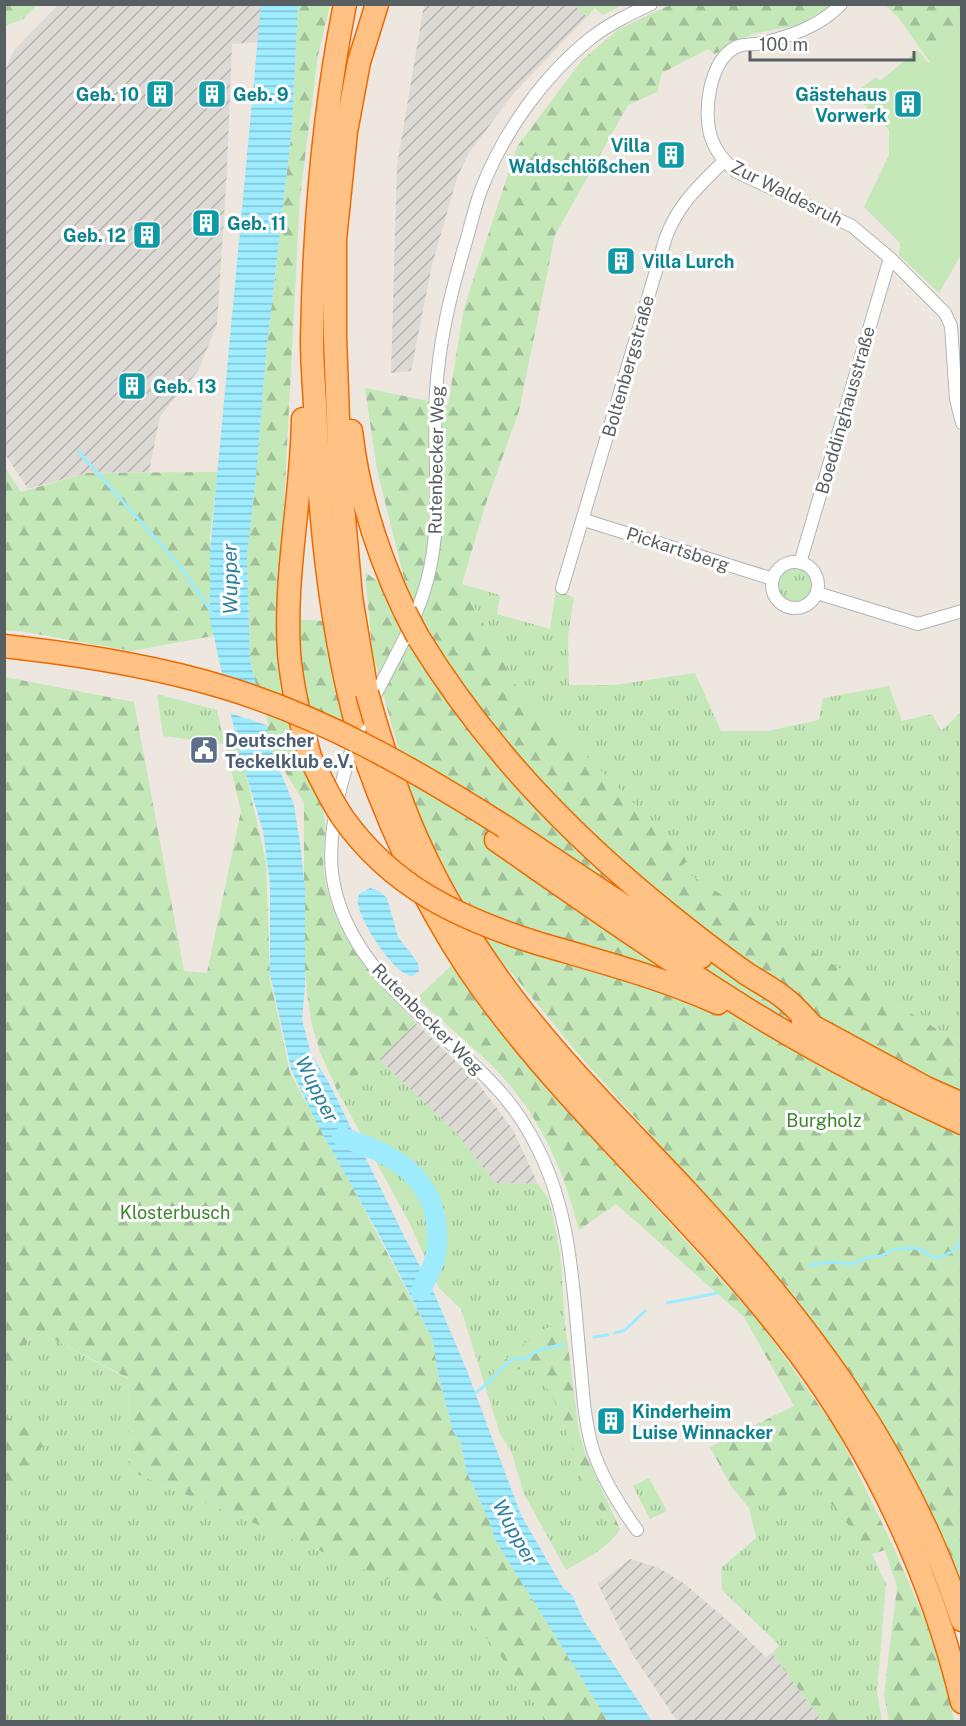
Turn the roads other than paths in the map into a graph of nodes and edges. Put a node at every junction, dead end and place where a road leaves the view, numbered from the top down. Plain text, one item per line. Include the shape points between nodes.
1 (345, 4) edge
2 (651, 4) edge
3 (841, 4) edge
4 (374, 15) edge
5 (724, 161) junction
6 (890, 258) junction
7 (312, 341) junction
8 (962, 423) edge
9 (584, 520) junction
10 (801, 563) junction
11 (773, 579) junction
12 (562, 588) dead end
13 (817, 593) junction
14 (962, 611) edge
15 (12, 654) edge
16 (365, 720) junction
17 (500, 833) junction
18 (814, 1028) junction
19 (824, 1054) junction
20 (962, 1104) edge
21 (962, 1124) edge
22 (637, 1530) dead end
23 (962, 1620) edge
24 (962, 1702) edge

1 - 7 highway via 326,131
2 - 22 street, Rutenbecker Weg via 592,37 551,76 510,133 481,190 447,307 438,365 434,545 427,579 405,640 365,716 354,746 339,796 332,848 336,896 363,951 385,980 499,1090 539,1150 558,1199 570,1253 585,1408 593,1448 610,1487
3 - 5 street, Zur Waldesruh via 821,21 793,34 760,44 745,44 725,56 710,88 707,111 710,134
4 - 16 highway, bridge via 359,62 346,132 335,240 340,472 351,597 367,693
4 - 18 highway, bridge via 346,184 343,244 347,397 362,493 382,558 405,612 452,690 488,738 572,829 666,913 788,1000
5 - 6 street, Zur Waldesruh via 737,172 852,226
5 - 9 street, Boltenbergstraße via 683,203 670,228
6 - 8 street, Zur Waldesruh via 949,320
6 - 10 street, Boeddinghausstraße
7 - 16 highway via 324,552 338,646
7 - 19 highway, bridge via 303,364 289,653 296,703 310,756 343,817 386,867 444,907 490,928 688,990 792,1046
9 - 11 street, Pickartsberg
9 - 12 street, Boltenbergstraße
10 - 11 street via 780,567
10 - 13 street via 815,574
11 - 13 street via 774,595 785,606 807,605
13 - 14 street via 918,624
15 - 17 highway, bridge via 142,666 249,695 376,751
16 - 23 highway via 443,893 528,1018 753,1267 839,1375 903,1482
16 - 24 highway via 363,751 386,812 416,880 485,993 554,1077 745,1287 797,1351 843,1419 884,1492 920,1571
17 - 18 highway
17 - 19 highway via 621,927
18 - 20 highway
19 - 21 highway

